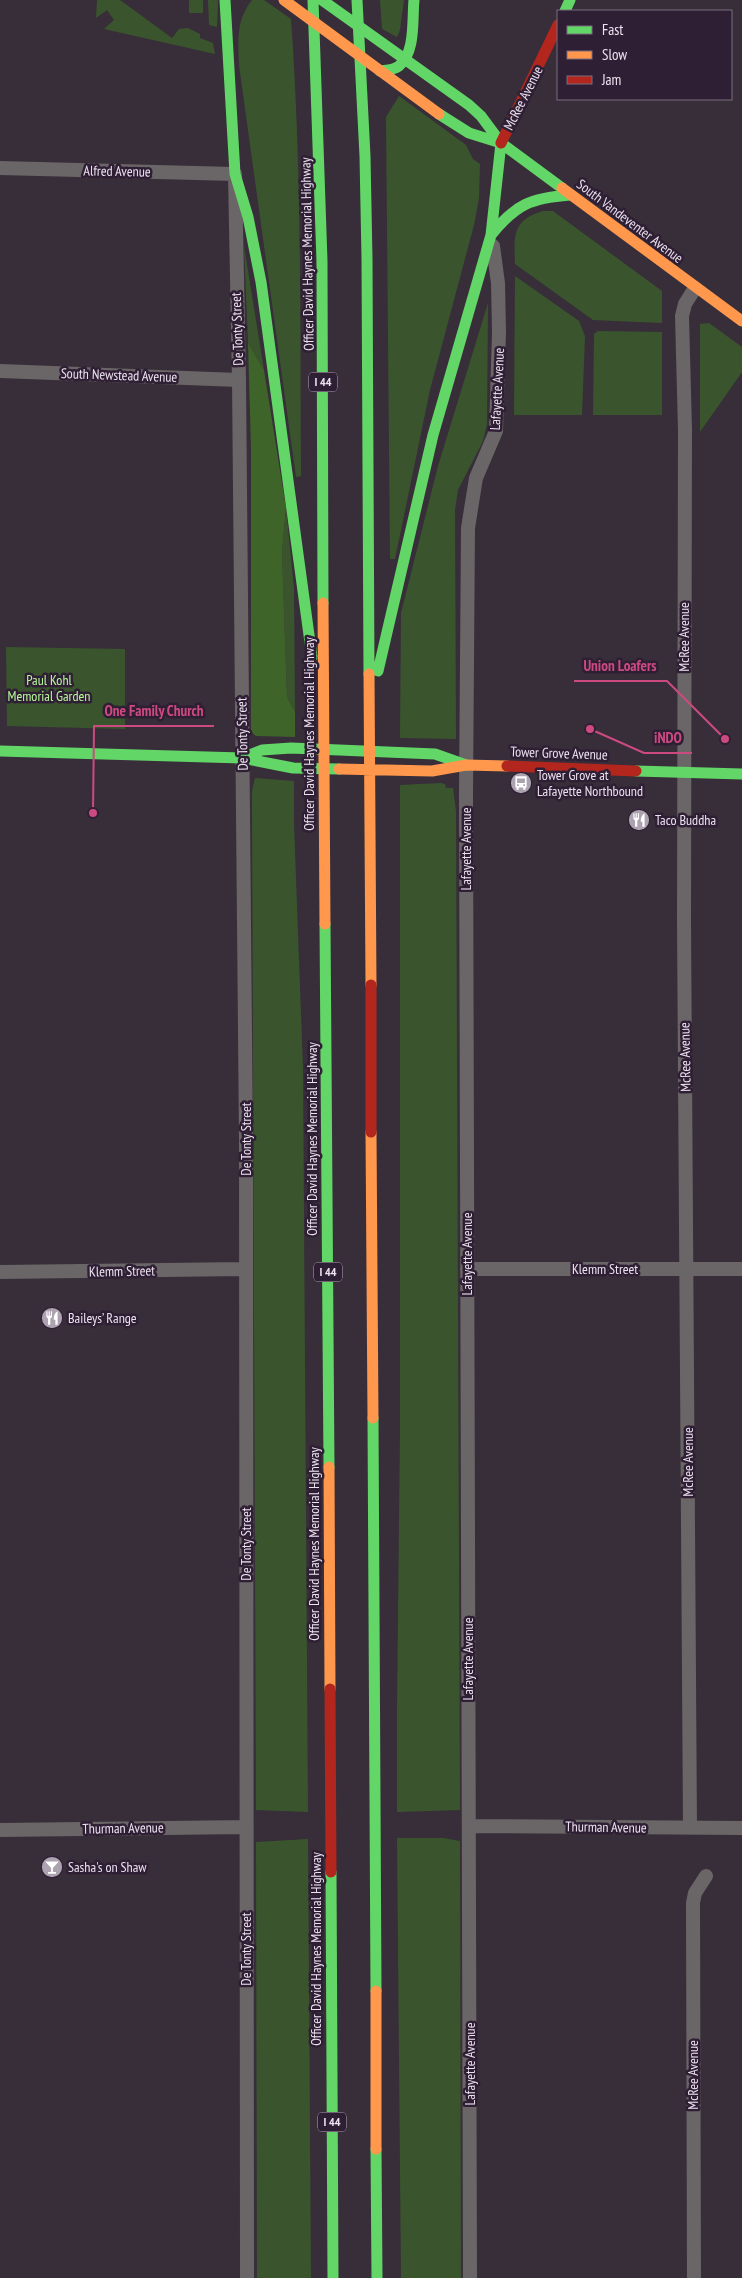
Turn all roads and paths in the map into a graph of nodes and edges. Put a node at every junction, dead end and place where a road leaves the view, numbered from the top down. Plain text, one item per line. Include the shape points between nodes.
1 (225, 0) edge
2 (234, 0) edge
3 (284, 0) edge
4 (313, 0) edge
5 (322, 0) edge
6 (357, 0) edge
7 (414, 0) edge
8 (226, 13) junction
9 (557, 28) edge
10 (404, 59) junction
11 (380, 71) junction
12 (501, 143) junction
13 (0, 168) edge
14 (235, 174) junction
15 (570, 195) junction
16 (492, 235) junction
17 (695, 288) junction
18 (742, 321) edge
19 (0, 371) edge
20 (239, 380) junction
21 (323, 694) junction
22 (369, 694) junction
23 (0, 751) edge
24 (242, 758) junction
25 (466, 765) junction
26 (684, 772) junction
27 (742, 774) edge
28 (245, 1269) junction
29 (467, 1269) junction
30 (687, 1269) junction
31 (742, 1269) edge
32 (0, 1272) edge
33 (246, 1826) junction
34 (469, 1826) junction
35 (690, 1828) junction
36 (742, 1828) edge
37 (0, 1830) edge
38 (706, 1876) dead end
39 (247, 2278) edge
40 (333, 2278) edge
41 (377, 2278) edge
42 (470, 2278) edge
43 (694, 2278) edge

1 - 8 main road, De Tonty Street
2 - 8 main road
3 - 11 main road, South Vandeventer Avenue
4 - 21 main road, Officer David Haynes Memorial Highway / I 44 via 323,266
5 - 10 main road, South Vandeventer Avenue
6 - 22 main road via 367,259
7 - 10 main road via 410,40
8 - 14 main road, De Tonty Street
9 - 12 main road, McRee Avenue
10 - 11 main road via 398,66
10 - 12 main road, South Vandeventer Avenue via 469,105
11 - 12 main road, South Vandeventer Avenue via 457,127
12 - 15 main road, South Vandeventer Avenue
12 - 16 main road
13 - 14 street, Alfred Avenue
14 - 20 street, De Tonty Street
14 - 21 main road via 251,225 257,258 288,463 307,632
15 - 16 main road via 521,203
15 - 17 main road, South Vandeventer Avenue
16 - 22 main road via 433,435 386,642
16 - 25 street, Lafayette Avenue via 499,312 496,431 476,478 468,528
17 - 18 main road, South Vandeventer Avenue
17 - 26 street, McRee Avenue via 682,316 686,430
19 - 20 street, South Newstead Avenue
20 - 24 street, De Tonty Street
21 - 40 main road, Officer David Haynes Memorial Highway / I 44
22 - 41 main road
23 - 24 main road, Tower Grove Avenue
24 - 25 main road, Tower Grove Avenue via 293,768 432,771
24 - 25 main road, Tower Grove Avenue via 262,750 291,748 435,754
24 - 28 street, De Tonty Street
25 - 26 main road, Tower Grove Avenue
25 - 29 street, Lafayette Avenue
26 - 27 main road, Tower Grove Avenue
26 - 30 street, McRee Avenue
28 - 32 street, Klemm Street
28 - 33 street, De Tonty Street
29 - 30 street, Klemm Street
29 - 34 street, Lafayette Avenue
30 - 31 street, Klemm Street
30 - 35 street, McRee Avenue
33 - 37 street, Thurman Avenue
33 - 39 street, De Tonty Street
34 - 35 street, Thurman Avenue
34 - 42 street, Lafayette Avenue
35 - 36 street, Thurman Avenue
38 - 43 street, McRee Avenue via 695,1893 693,1903

